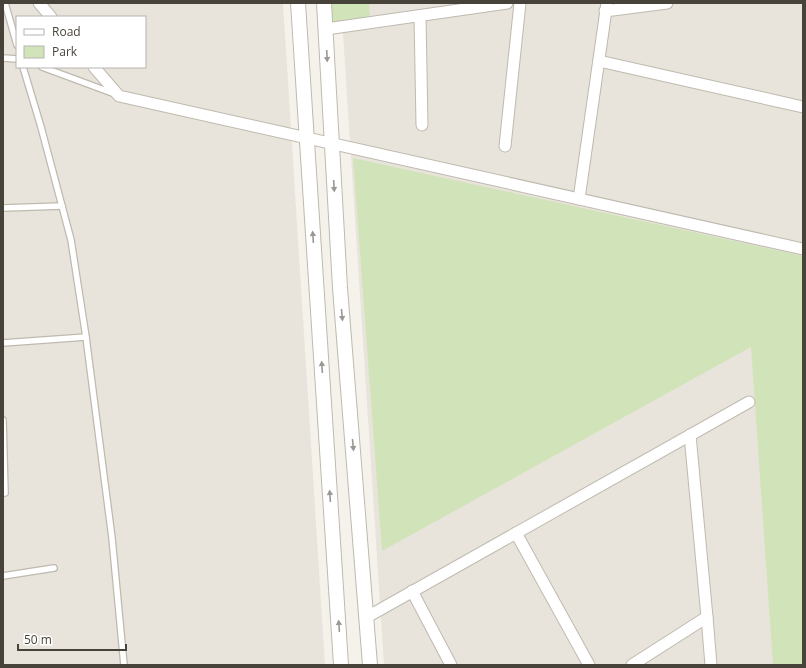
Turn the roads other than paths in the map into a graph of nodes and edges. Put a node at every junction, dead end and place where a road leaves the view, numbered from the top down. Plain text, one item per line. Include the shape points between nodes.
1 (5, 3) edge
2 (39, 3) edge
3 (298, 3) edge
4 (324, 3) edge
5 (507, 3) edge
6 (520, 3) edge
7 (667, 3) edge
8 (606, 7) edge
9 (50, 16) edge
10 (420, 16) junction
11 (326, 30) junction
12 (16, 42) edge
13 (3, 58) edge
14 (16, 59) edge
15 (599, 61) junction
16 (23, 68) edge
17 (45, 68) edge
18 (95, 68) edge
19 (119, 96) junction
20 (803, 107) edge
21 (422, 126) dead end
22 (307, 138) junction
23 (332, 143) junction
24 (505, 146) dead end
25 (579, 199) junction
26 (62, 206) junction
27 (3, 208) edge
28 (803, 249) edge
29 (86, 337) junction
30 (3, 343) edge
31 (749, 402) dead end
32 (3, 420) edge
33 (690, 436) junction
34 (5, 493) dead end
35 (516, 533) junction
36 (54, 568) dead end
37 (3, 576) edge
38 (412, 591) junction
39 (367, 617) junction
40 (707, 617) junction
41 (124, 665) edge
42 (341, 665) edge
43 (370, 665) edge
44 (451, 665) edge
45 (589, 665) edge
46 (632, 665) edge
47 (711, 665) edge

1 - 12 lane
2 - 9 street
3 - 22 street
4 - 11 street
5 - 10 street
6 - 24 street
7 - 8 street
8 - 15 street
10 - 11 street
10 - 21 street
11 -> 23 street
13 - 14 lane
15 - 20 street
15 - 25 street
16 - 26 lane
17 - 19 lane
18 - 19 street
19 - 22 street
22 - 23 street
42 -> 22 street
23 - 25 street
23 -> 39 street via 340,288
25 - 28 street
26 - 27 lane
26 - 29 lane via 71,240
29 - 30 lane
29 - 41 lane via 112,538
31 - 33 street
32 - 34 lane
33 - 35 street
33 - 40 street
35 - 38 street
35 - 45 street
36 - 37 lane
38 - 39 street
38 - 44 street
39 - 43 street
40 - 46 street
40 - 47 street

